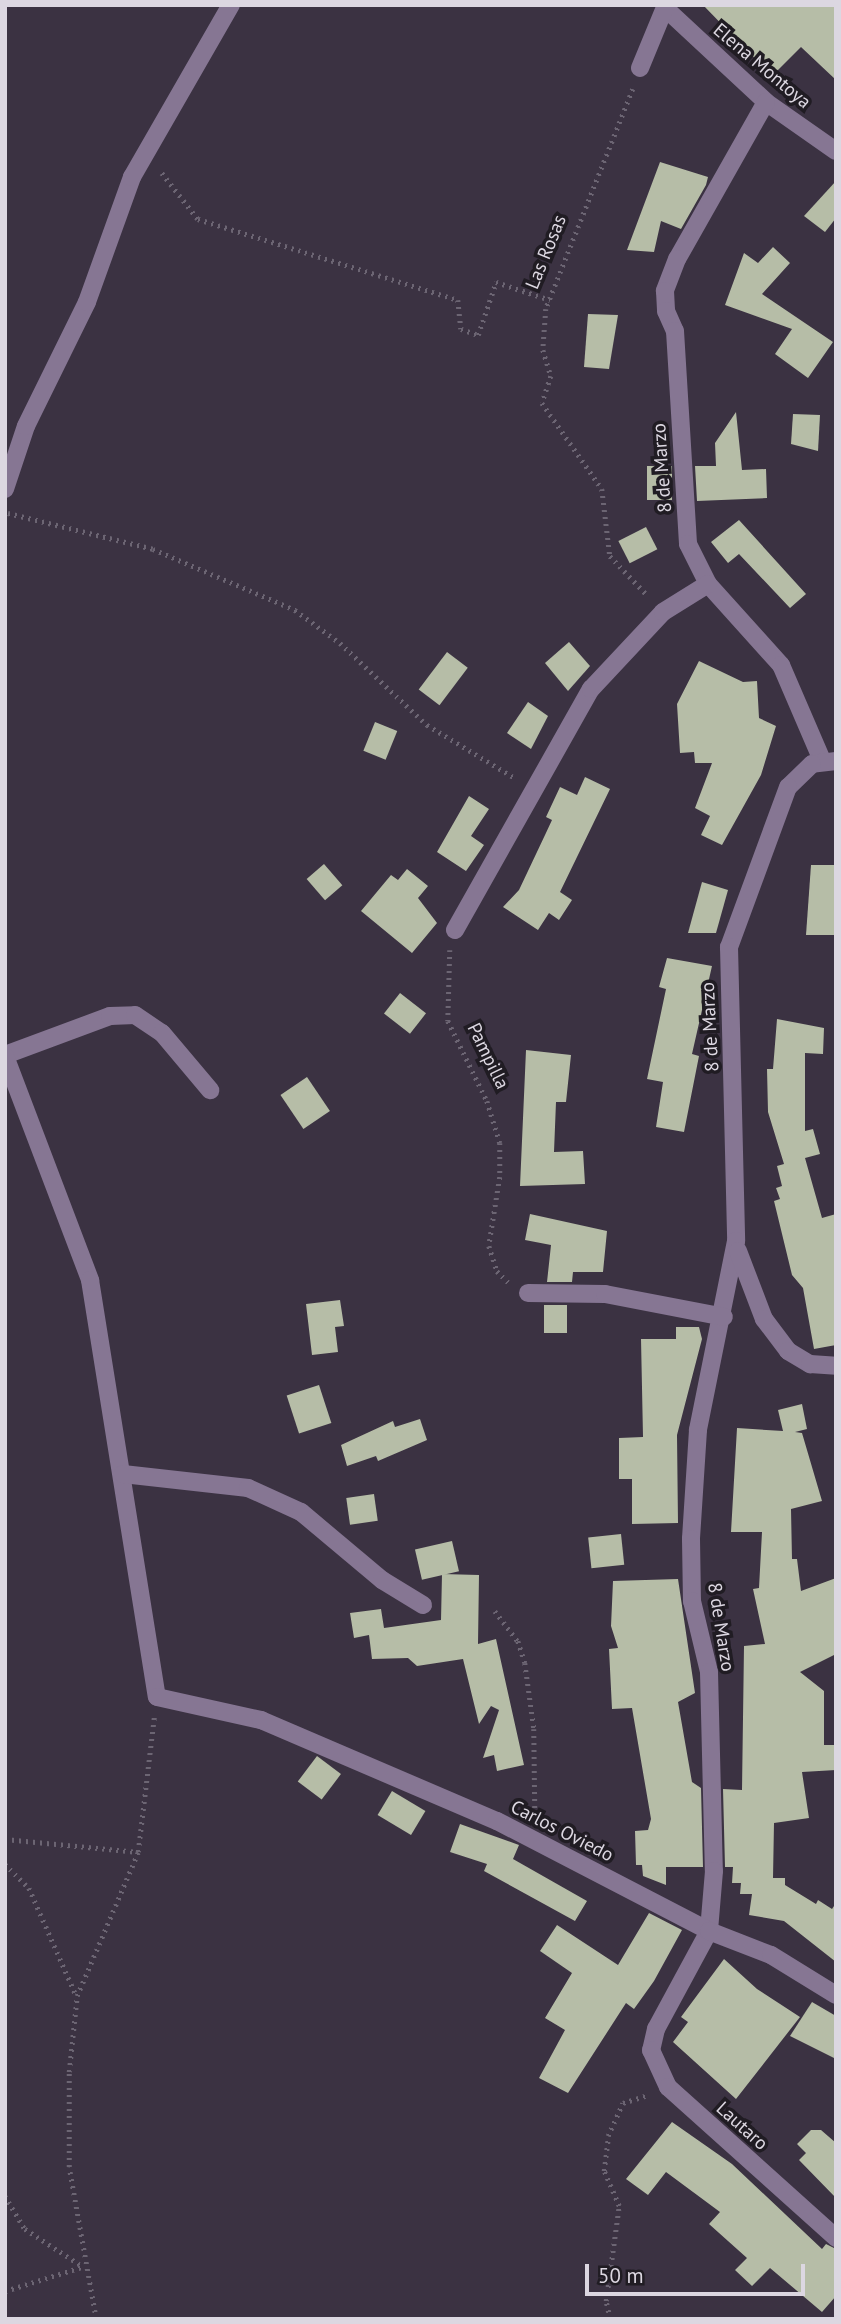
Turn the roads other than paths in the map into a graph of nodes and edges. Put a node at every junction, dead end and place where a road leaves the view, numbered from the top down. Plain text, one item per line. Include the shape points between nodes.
1 (231, 5) edge
2 (665, 7) edge
3 (640, 68) road end
4 (766, 102) junction
5 (836, 151) edge
6 (5, 489) edge
7 (708, 584) junction
8 (829, 760) edge
9 (454, 930) road end
10 (5, 1055) edge
11 (210, 1090) dead end
12 (736, 1241) junction
13 (528, 1293) road end
14 (724, 1317) junction
15 (836, 1366) edge
16 (122, 1474) junction
17 (423, 1605) dead end
18 (709, 1931) junction
19 (836, 1995) edge
20 (656, 2029) joint
21 (836, 2238) edge

1 - 6 street via 132,177 87,302 26,426
2 - 3 street
2 - 4 street, Elena Montoya
4 - 5 street, Elena Montoya
4 - 7 street, 8 de Marzo via 677,259 665,291 675,331 688,544
7 - 8 street, 8 de Marzo via 781,665
7 - 9 street via 663,612 591,689
8 - 12 street, 8 de Marzo via 788,787 729,947
10 - 11 street via 99,1019 135,1015 162,1033
10 - 16 street via 90,1280
12 - 14 street, 8 de Marzo
12 - 15 street via 747,1284 788,1351 810,1364
13 - 14 street via 605,1294
14 - 18 street, 8 de Marzo via 698,1430 691,1539 692,1601 709,1672 713,1762
16 - 17 street via 248,1488 301,1512 382,1580
16 - 18 street, Carlos Oviedo via 157,1697 261,1720 529,1838
18 - 19 street, Carlos Oviedo via 771,1955
18 - 20 street, 8 de Marzo
20 - 21 street, Lautaro via 653,2060 667,2087

